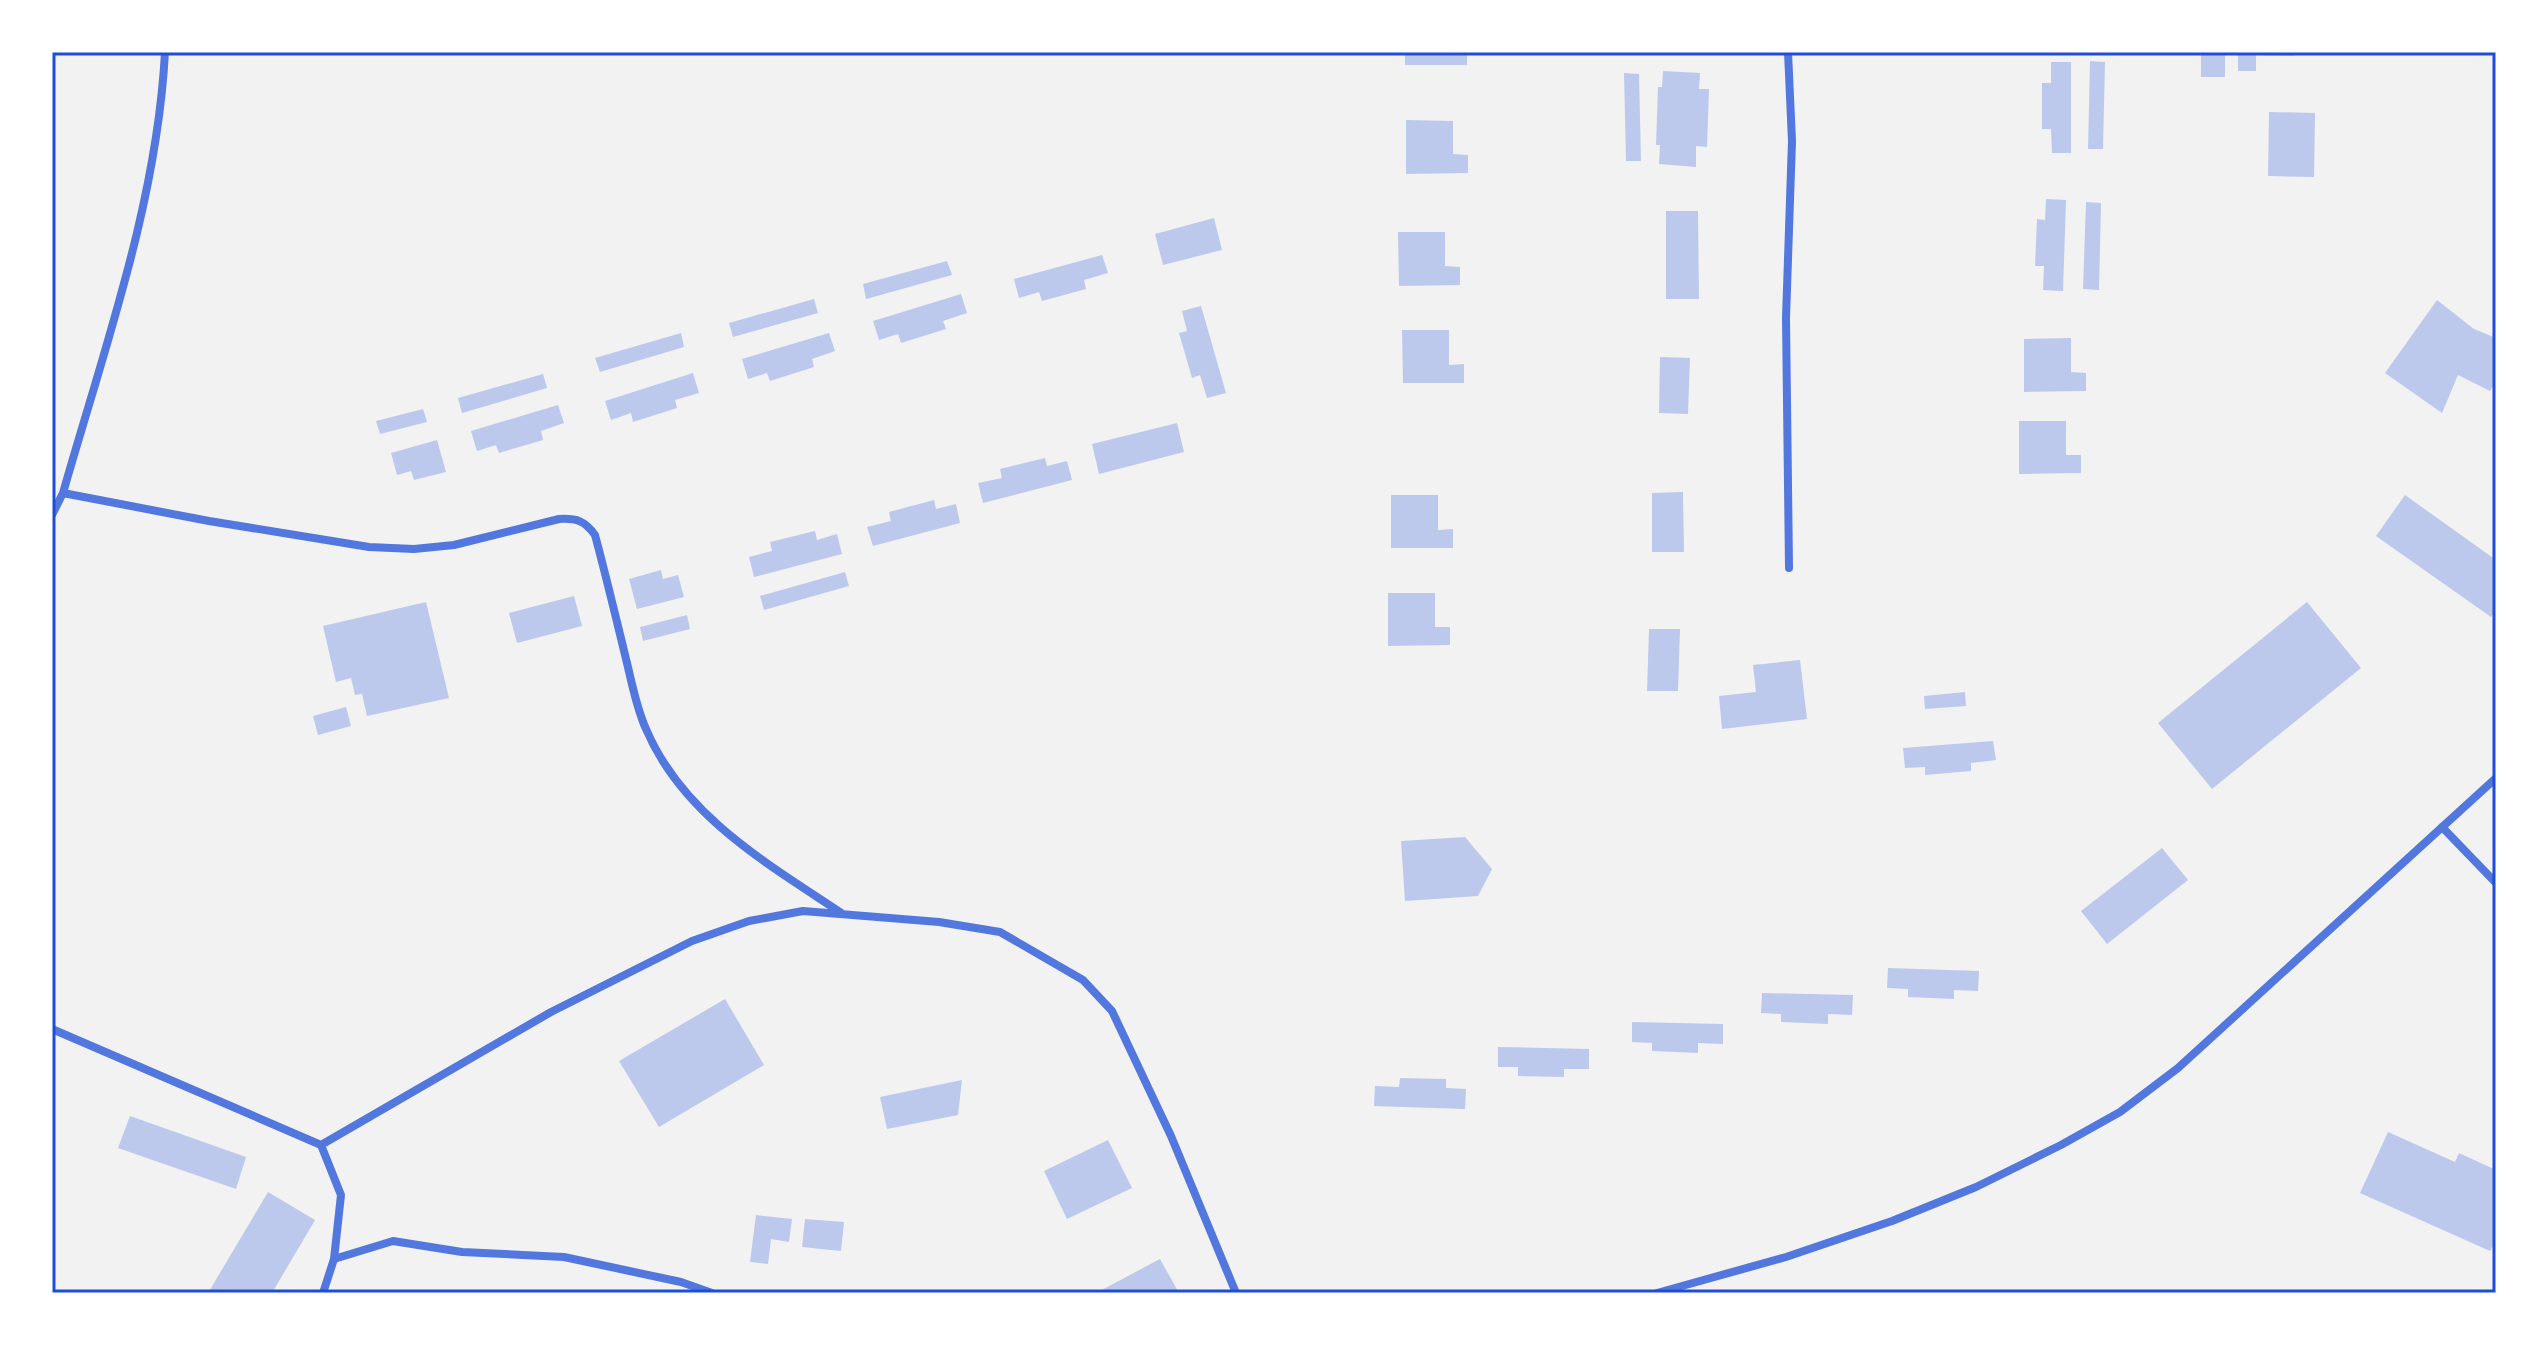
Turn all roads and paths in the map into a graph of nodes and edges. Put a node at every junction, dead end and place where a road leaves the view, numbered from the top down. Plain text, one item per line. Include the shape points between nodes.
1 (165, 52) edge
2 (1788, 52) edge
3 (63, 493) junction
4 (52, 515) edge
5 (1789, 568) dead end
6 (2496, 778) edge
7 (2442, 827) junction
8 (2496, 883) edge
9 (846, 916) junction
10 (52, 1029) edge
11 (321, 1145) junction
12 (334, 1259) junction
13 (323, 1293) edge
14 (712, 1293) edge
15 (1236, 1293) edge
16 (1657, 1293) edge

1 - 3 street via 148,183
2 - 5 street
3 - 4 street
3 - 9 street via 369,547 454,545 559,519 587,523 595,535 635,696 663,762 683,790 736,841
6 - 7 street
7 - 8 street
7 - 16 street via 2178,1068 2120,1112 1990,1180 1892,1221
9 - 11 street via 803,911 749,921 692,941 551,1012
9 - 15 street via 1000,932 1083,980 1112,1011 1134,1055
10 - 11 street
11 - 12 street via 341,1195
12 - 13 street
12 - 14 street via 393,1241 462,1252 564,1257

